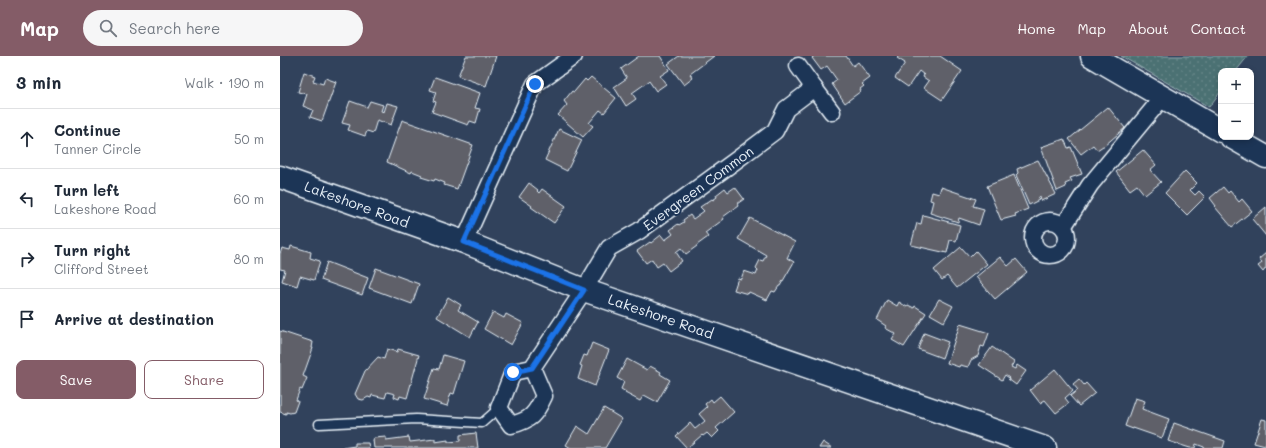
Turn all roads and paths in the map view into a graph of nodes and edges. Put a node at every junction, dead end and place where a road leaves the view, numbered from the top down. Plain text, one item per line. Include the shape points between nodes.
1 (574, 56) edge
2 (1092, 56) edge
3 (798, 66) dead end
4 (814, 88) junction
5 (1162, 98) junction
6 (832, 112) dead end
7 (1218, 129) edge
8 (1236, 140) edge
9 (1266, 157) edge
10 (280, 177) edge
11 (1063, 227) dead end
12 (464, 242) junction
13 (584, 290) junction
14 (532, 368) junction
15 (499, 408) junction
16 (319, 424) dead end
17 (1045, 448) edge

1 - 12 street via 535,84
2 - 5 main road
3 - 4 street
4 - 6 street
4 - 13 street, Evergreen Common via 786,109 775,131 639,231 609,248
5 - 7 main road
5 - 11 street via 1090,185
8 - 9 main road
10 - 12 main road, Lakeshore Road
12 - 13 main road, Lakeshore Road
13 - 14 street, Evergreen Common
13 - 17 main road, Lakeshore Road
14 - 15 street via 513,372
14 - 15 street via 544,396 537,411 524,422 511,425
15 - 16 lane via 482,423 416,420

